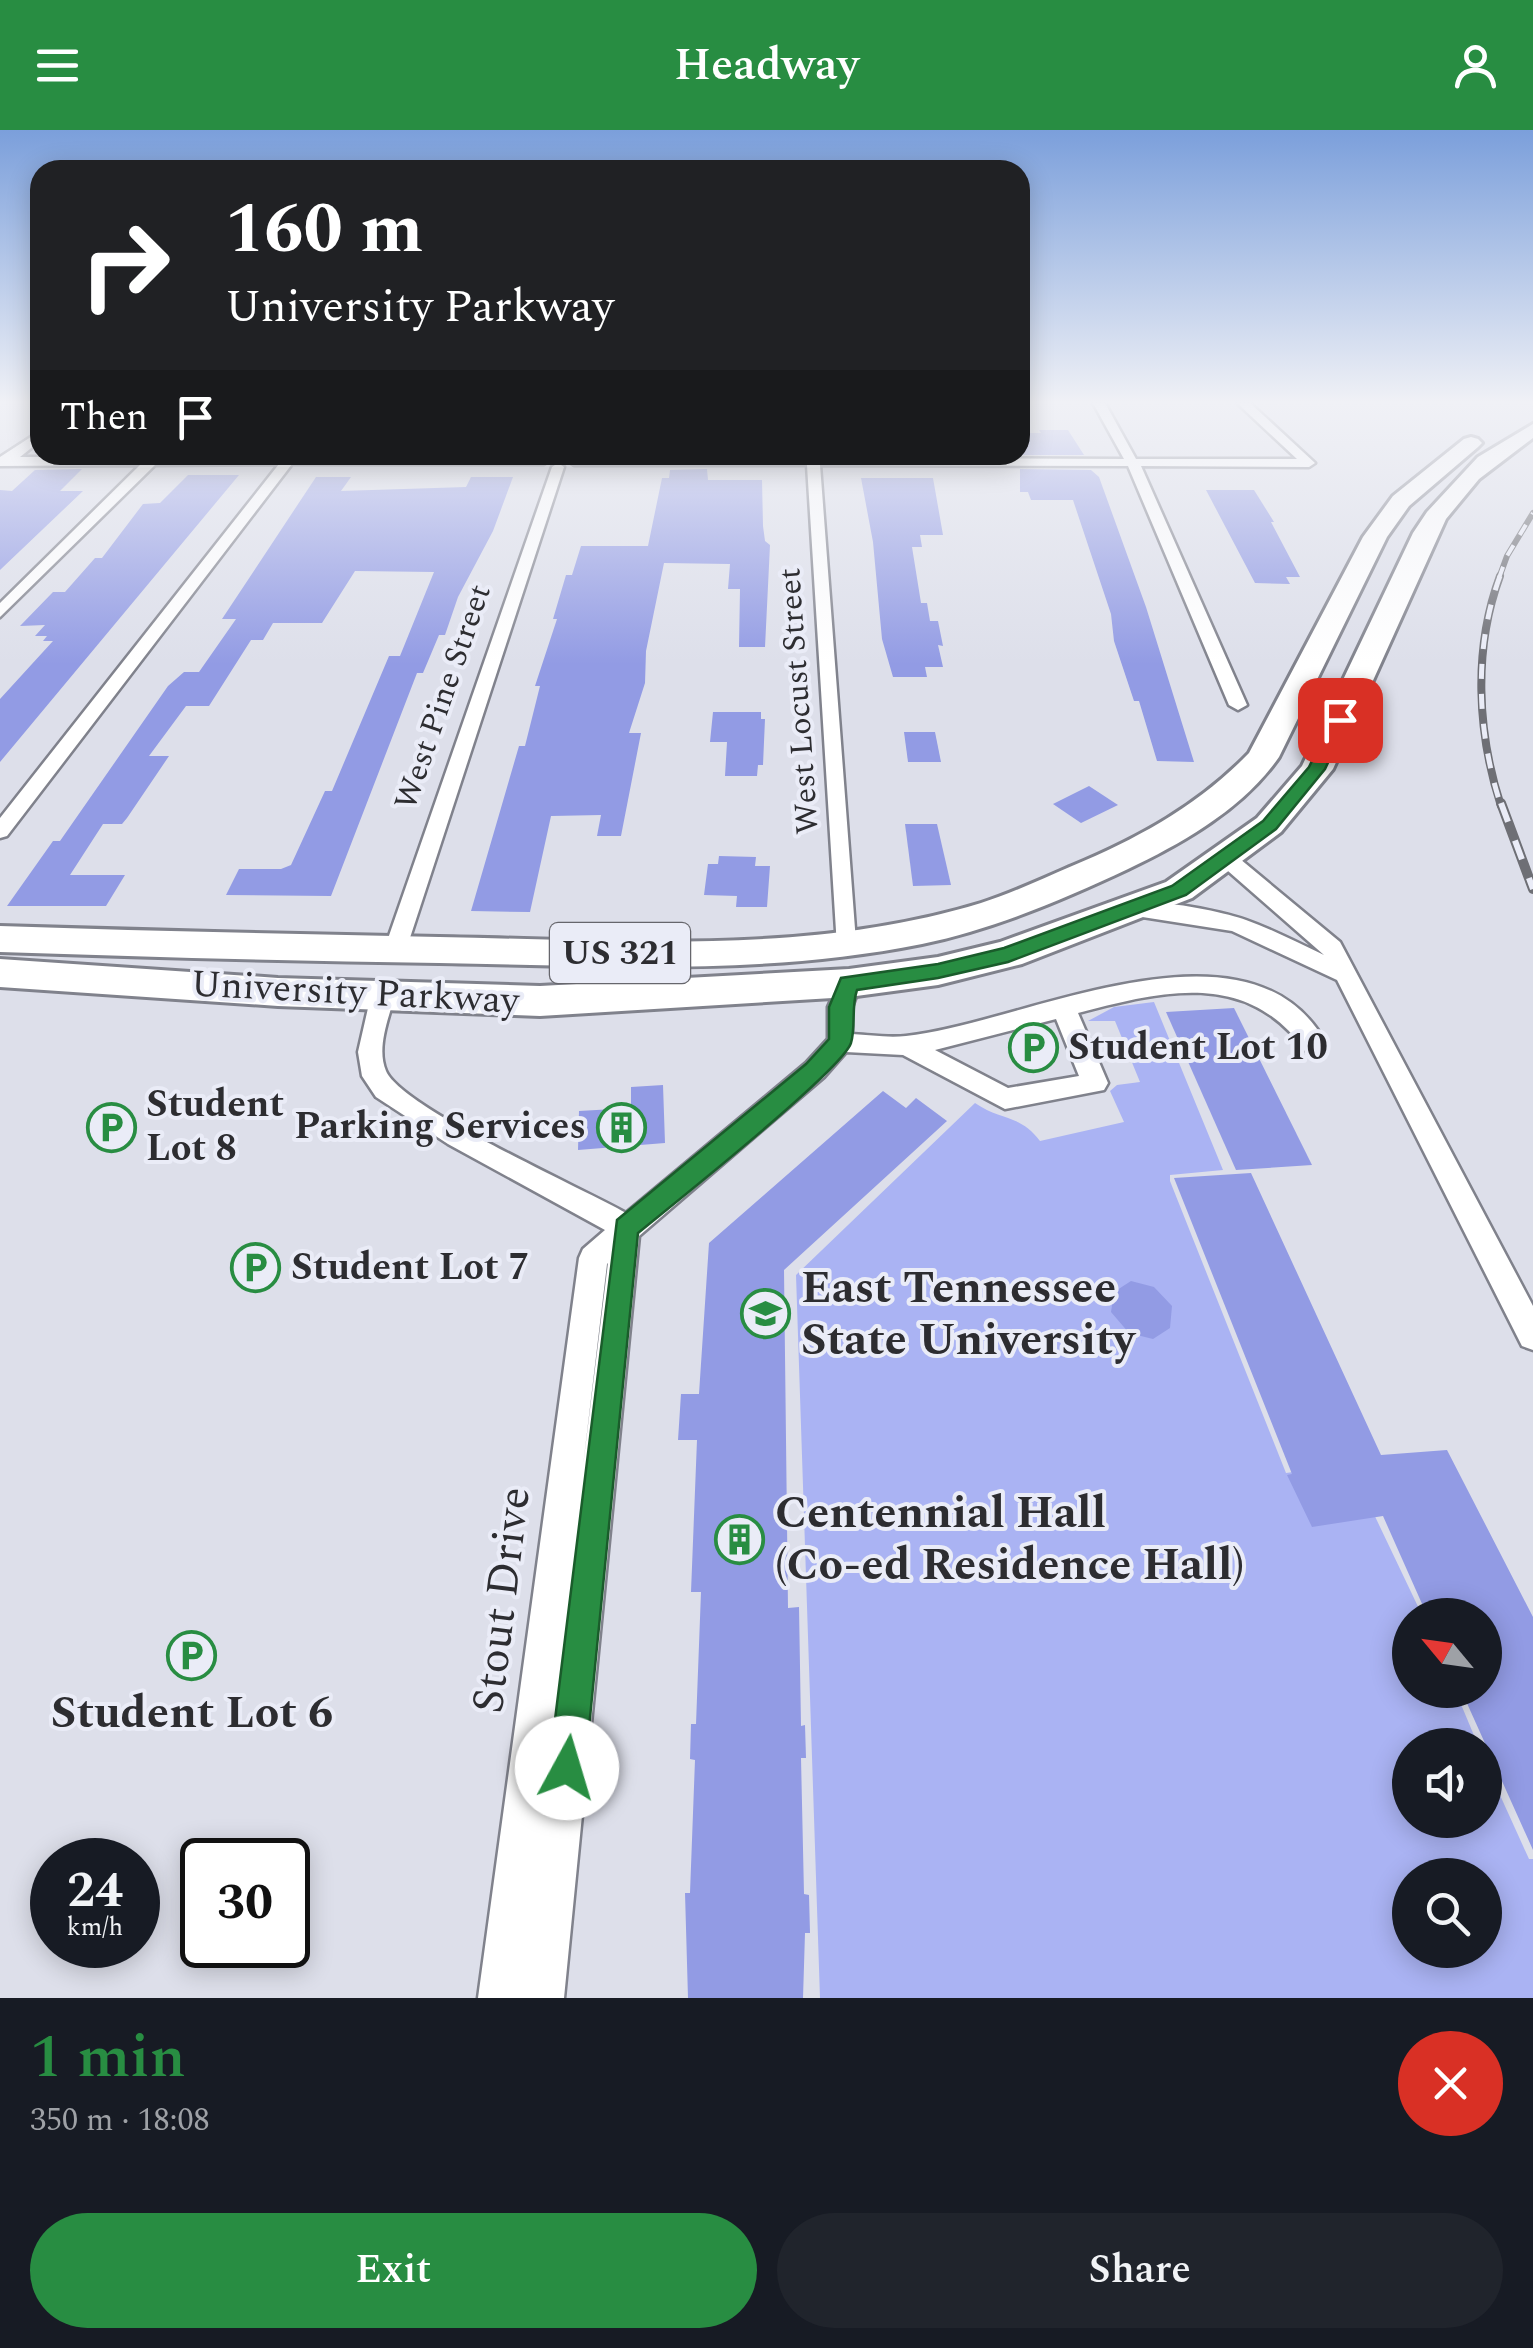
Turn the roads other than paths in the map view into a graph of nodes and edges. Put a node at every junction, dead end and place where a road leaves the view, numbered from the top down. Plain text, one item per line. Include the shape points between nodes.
1 (122, 490) edge
2 (266, 490) edge
3 (549, 490) edge
4 (815, 490) edge
5 (1146, 490) edge
6 (1413, 490) edge
7 (1457, 490) edge
8 (1352, 578) junction
9 (1400, 588) junction
10 (0, 612) edge
11 (1238, 706) dead end
12 (1176, 831) junction
13 (0, 832) edge
14 (1227, 859) junction
15 (1136, 909) junction
16 (0, 939) edge
17 (845, 942) junction
18 (395, 950) junction
19 (0, 973) edge
20 (1347, 975) junction
21 (848, 983) junction
22 (383, 995) junction
23 (1066, 1011) junction
24 (840, 1042) junction
25 (1314, 1043) dead end
26 (907, 1046) junction
27 (626, 1228) junction
28 (1533, 1336) edge
29 (500, 1998) edge
30 (542, 1998) edge

1 - 10 street
2 - 13 street
3 - 18 street, West Pine Street
4 - 17 street, West Locust Street
5 - 11 street
6 - 8 highway, University Parkway / US 321
7 - 9 highway, University Parkway / US 321 via 1425,533
8 - 9 highway
8 - 12 highway, University Parkway / US 321 via 1263,757
9 - 14 highway, University Parkway / US 321 via 1317,769 1269,825
12 - 14 highway
12 - 17 highway, University Parkway / US 321 via 987,914
14 - 15 highway, University Parkway / US 321
14 - 20 street via 1332,948
15 - 20 street via 1238,925
15 - 21 highway, University Parkway / US 321 via 1008,954
16 - 18 highway, University Parkway / US 321
17 - 18 highway, University Parkway / US 321 via 685,952
17 - 21 highway
18 - 22 highway
19 - 22 highway, University Parkway / US 321
20 - 28 street
21 - 22 highway, University Parkway / US 321 via 540,1001
21 - 24 street
22 - 27 street via 369,1052 384,1088
23 - 25 street via 1140,991 1238,988 1277,1006
23 - 26 street
23 - 26 street via 1095,1083 1005,1098
24 - 26 street
24 - 27 street, Stout Drive
27 - 29 street, Stout Drive via 593,1258
27 - 30 street, Stout Drive

